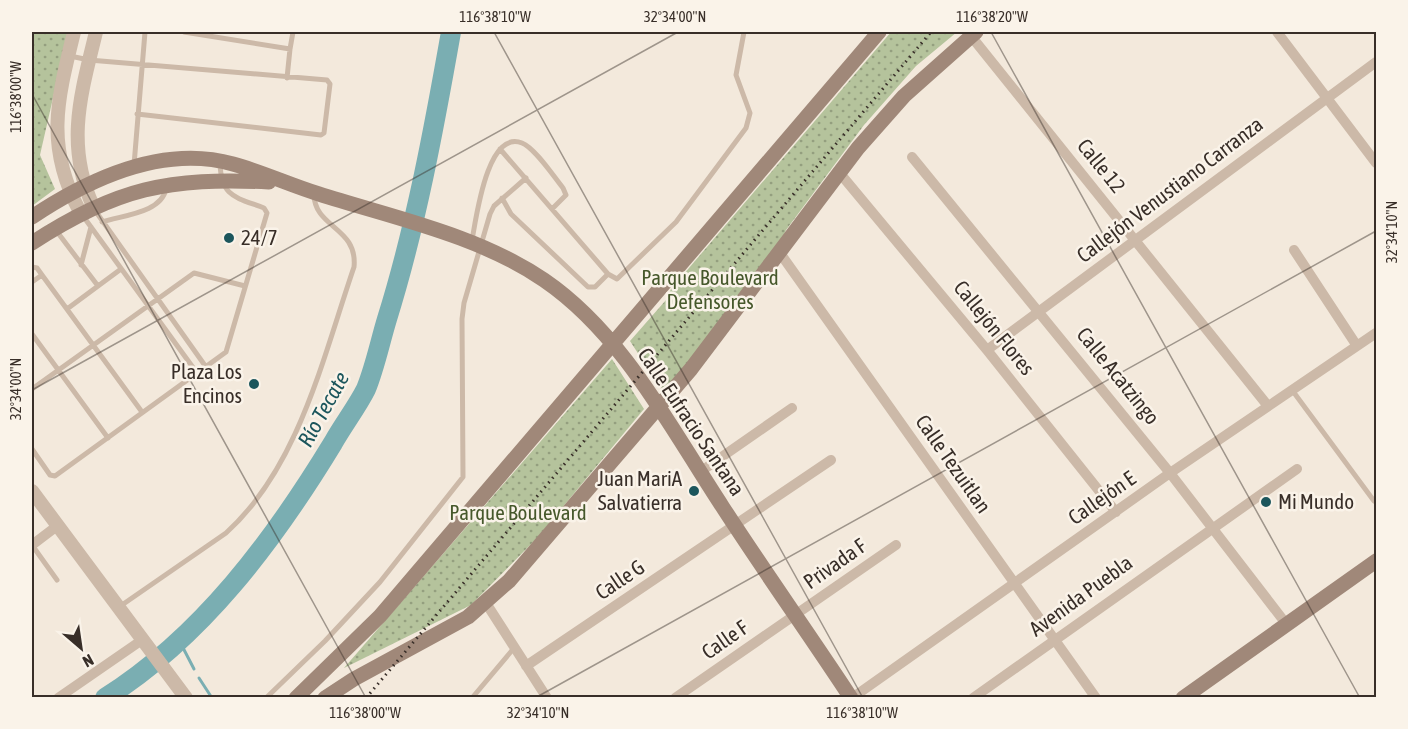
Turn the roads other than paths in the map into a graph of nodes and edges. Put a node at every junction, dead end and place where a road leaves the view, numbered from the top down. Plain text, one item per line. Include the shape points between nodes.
1 (74, 32) edge
2 (96, 32) edge
3 (146, 32) edge
4 (184, 32) edge
5 (197, 32) edge
6 (293, 32) edge
7 (744, 32) edge
8 (1277, 32) edge
9 (874, 34) edge
10 (974, 34) edge
11 (290, 49) junction
12 (68, 55) junction
13 (89, 60) junction
14 (1377, 62) edge
15 (142, 63) junction
16 (286, 78) junction
17 (1328, 97) junction
18 (137, 114) junction
19 (500, 149) junction
20 (912, 158) dead end
21 (219, 161) junction
22 (1377, 163) edge
23 (134, 166) junction
24 (838, 171) junction
25 (526, 178) junction
26 (220, 180) junction
27 (284, 183) junction
28 (167, 184) junction
29 (77, 189) junction
30 (314, 192) junction
31 (502, 198) junction
32 (87, 209) junction
33 (552, 209) junction
34 (32, 217) edge
35 (102, 222) junction
36 (91, 227) junction
37 (54, 228) junction
38 (1136, 241) junction
39 (32, 243) edge
40 (475, 244) junction
41 (1294, 250) dead end
42 (780, 253) junction
43 (81, 265) junction
44 (32, 267) edge
45 (121, 269) junction
46 (608, 274) junction
47 (42, 275) junction
48 (32, 282) edge
49 (98, 286) junction
50 (245, 286) junction
51 (157, 299) junction
52 (148, 306) junction
53 (67, 309) junction
54 (1039, 310) junction
55 (1377, 333) edge
56 (32, 334) edge
57 (93, 345) junction
58 (614, 345) junction
59 (1357, 346) junction
60 (987, 350) junction
61 (206, 367) junction
62 (58, 370) junction
63 (197, 373) junction
64 (32, 389) edge
65 (1292, 390) junction
66 (1268, 406) junction
67 (792, 408) dead end
68 (658, 409) junction
69 (142, 412) junction
70 (108, 438) junction
71 (32, 449) edge
72 (831, 460) dead end
73 (1297, 469) dead end
74 (700, 472) junction
75 (1170, 473) junction
76 (32, 491) edge
77 (1374, 501) dead end
78 (1116, 512) junction
79 (57, 526) junction
80 (735, 526) junction
81 (1213, 526) junction
82 (32, 545) edge
83 (896, 545) dead end
84 (1377, 561) edge
85 (57, 580) dead end
86 (1014, 584) junction
87 (486, 603) junction
88 (119, 607) junction
89 (796, 615) junction
90 (1287, 625) junction
91 (1055, 639) junction
92 (142, 640) junction
93 (514, 648) junction
94 (526, 666) junction
95 (183, 693) edge
96 (1184, 697) edge
97 (58, 698) edge
98 (266, 698) edge
99 (296, 698) edge
100 (325, 698) edge
101 (471, 698) edge
102 (547, 698) edge
103 (675, 698) edge
104 (852, 698) edge
105 (973, 698) edge
106 (1096, 698) edge

1 - 12 street
2 - 13 street
3 - 15 lane
4 - 5 lane
5 - 11 lane
6 - 11 lane
7 - 46 lane via 736,75 750,113 746,128 676,222 620,277
8 - 17 street
9 - 58 main road
10 - 24 main road via 904,96
10 - 38 street, Calle 12
11 - 16 lane
12 - 13 lane
12 - 29 street via 57,141 62,172
13 - 15 lane
13 - 29 street via 76,130
14 - 17 street, Callejón Venustiano Carranza
15 - 16 lane
15 - 18 lane
16 - 18 lane via 329,82 324,134
17 - 22 street
17 - 38 street, Callejón Venustiano Carranza
18 - 23 lane
19 - 25 lane
19 - 33 lane via 514,142 528,146 566,192
19 - 40 lane via 485,175
20 - 54 street, Calle Acatzingo
21 - 23 main road via 188,157
21 - 26 lane
21 - 27 main road
23 - 29 main road
24 - 42 main road
24 - 60 street, Callejón Flores
25 - 31 lane
25 - 33 lane
26 - 27 main road
26 - 28 main road
26 - 50 lane via 230,195 264,208 267,213
27 - 30 main road, Calle Eufracio Santana
28 - 32 main road
28 - 35 lane via 162,202
29 - 32 street
29 - 34 main road
30 - 40 main road, Calle Eufracio Santana
30 - 88 lane via 318,212 350,241 355,257 290,448 240,521
31 - 40 lane
31 - 46 lane via 511,214 588,287 595,287
32 - 35 lane
32 - 36 lane
32 - 37 main road
33 - 46 lane
35 - 51 lane
36 - 43 lane
36 - 45 lane
37 - 39 main road
37 - 43 lane
38 - 54 street, Callejón Venustiano Carranza
38 - 66 street, Calle 12
40 - 58 main road, Calle Eufracio Santana via 546,281
40 - 98 lane via 462,319 463,477 380,582
41 - 59 street
42 - 68 main road
42 - 86 street, Calle Tezuitlan
43 - 49 lane
44 - 47 lane
45 - 49 lane
45 - 52 lane
47 - 48 lane
47 - 53 lane
49 - 53 lane
50 - 51 lane via 196,272
50 - 61 lane via 227,349
51 - 52 lane
51 - 61 lane
52 - 57 lane
52 - 63 lane
53 - 57 lane
54 - 60 street, Callejón Venustiano Carranza
54 - 75 street, Calle Acatzingo
55 - 59 street, Callejón E
56 - 62 lane
57 - 62 lane
57 - 69 lane
58 - 68 main road, Calle Eufracio Santana
58 - 99 main road via 380,616
59 - 65 street, Callejón E
60 - 78 street, Callejón Flores
61 - 63 lane
62 - 64 lane
62 - 70 lane
63 - 69 lane
65 - 66 street, Callejón E
65 - 77 lane
66 - 75 street, Callejón E
67 - 74 street
68 - 74 main road, Calle Eufracio Santana
68 - 87 main road via 540,547
69 - 70 lane
70 - 71 lane via 52,476
72 - 80 street, Calle G
73 - 81 street, Avenida Puebla
74 - 80 main road, Calle Eufracio Santana
75 - 78 street, Callejón E
75 - 81 street, Calle Acatzingo
76 - 79 street
78 - 86 street, Callejón E
79 - 82 street
79 - 88 street
80 - 89 main road, Calle Eufracio Santana
80 - 94 street, Calle G
81 - 90 street, Calle Acatzingo
81 - 91 street, Avenida Puebla
82 - 85 lane
83 - 89 street, Privada F
84 - 90 main road
86 - 91 street, Calle Tezuitlan
86 - 104 street, Callejón E
87 - 93 street
87 - 100 main road via 451,628
88 - 92 street
89 - 103 street, Calle F
89 - 104 main road, Calle Eufracio Santana
90 - 96 main road
91 - 105 street, Avenida Puebla
91 - 106 street, Calle Tezuitlan
92 - 95 street
92 - 97 street
93 - 94 street
93 - 101 lane
94 - 102 street

